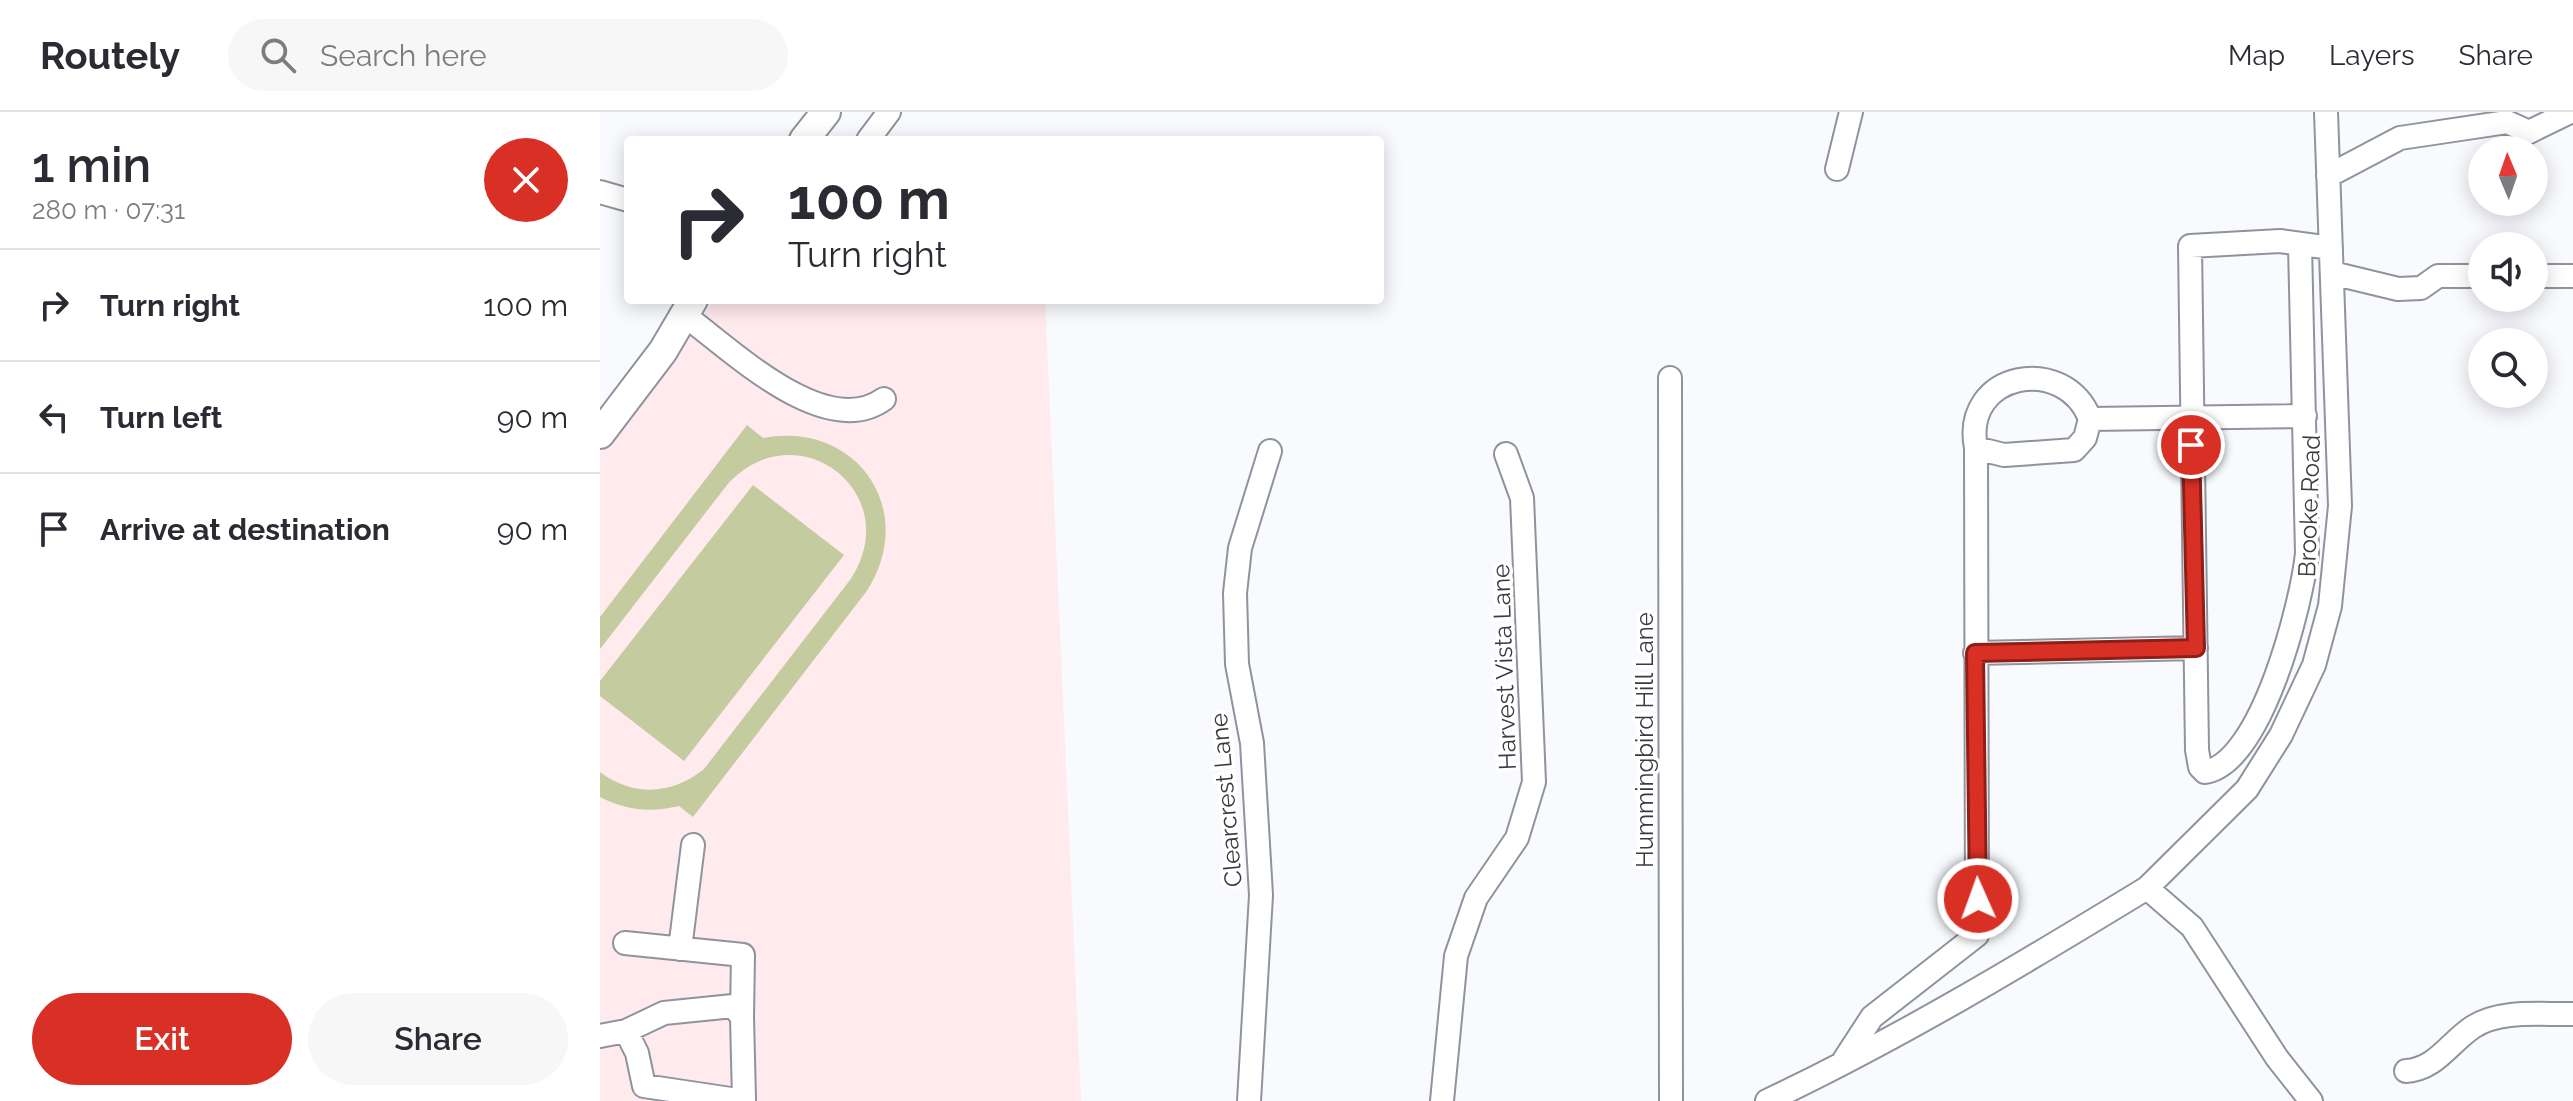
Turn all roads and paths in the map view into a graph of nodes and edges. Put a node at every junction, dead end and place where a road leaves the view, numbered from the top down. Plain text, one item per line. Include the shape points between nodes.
1 (889, 112) edge
2 (1851, 112) edge
3 (2326, 112) edge
4 (2570, 112) edge
5 (2508, 117) edge
6 (871, 136) edge
7 (1837, 169) dead end
8 (2328, 176) junction
9 (600, 192) edge
10 (624, 199) edge
11 (2300, 245) junction
12 (2331, 248) junction
13 (2332, 273) junction
14 (2468, 276) edge
15 (2548, 276) edge
16 (2573, 276) edge
17 (688, 308) edge
18 (1670, 378) dead end
19 (884, 399) dead end
20 (2190, 416) junction
21 (2305, 416) junction
22 (2090, 419) junction
23 (600, 434) edge
24 (1976, 448) junction
25 (1270, 451) dead end
26 (1506, 454) dead end
27 (2196, 648) junction
28 (1975, 653) junction
29 (693, 845) dead end
30 (2147, 888) junction
31 (625, 943) dead end
32 (680, 949) junction
33 (2573, 1014) edge
34 (742, 1017) junction
35 (626, 1031) junction
36 (600, 1036) edge
37 (1841, 1064) junction
38 (2406, 1071) dead end
39 (744, 1100) edge
40 (1249, 1101) edge
41 (1442, 1101) edge
42 (1671, 1101) edge
43 (1767, 1101) edge
44 (2311, 1101) edge

1 - 6 street
2 - 7 street
3 - 8 street, Brooke Road
4 - 5 street via 2529,132
5 - 8 street via 2400,138
8 - 12 street, Brooke Road
9 - 10 street
11 - 12 street
11 - 20 street via 2280,241 2190,246
11 - 21 street
12 - 13 street, Brooke Road
13 - 14 street via 2398,289 2421,288 2438,276
13 - 30 street, Brooke Road via 2339,549 2314,665 2281,735 2247,789
15 - 16 street
17 - 19 street via 797,398 829,410 870,409
17 - 23 main road via 663,351
18 - 42 street, Hummingbird Hill Lane
20 - 21 street
20 - 22 street
20 - 27 street
21 - 27 street via 2307,553 2294,630 2248,736 2228,762 2210,772 2200,767 2197,750
22 - 24 street via 2085,438 2074,450 2004,455
22 - 24 street via 2083,400 2068,388 2050,380 2024,379 1994,388 1981,401 1973,437
24 - 28 street
25 - 40 street, Clearcrest Lane via 1240,548 1235,593 1237,664 1252,743 1261,895
26 - 41 street, Harvest Vista Lane via 1522,498 1534,782 1517,838 1476,898 1456,956
27 - 28 street
28 - 37 street via 1977,935 1872,1017
29 - 32 street
30 - 37 street, Brooke Road
30 - 44 street via 2192,927
31 - 32 street
32 - 34 street via 743,955
33 - 38 street via 2498,1016 2474,1026 2423,1070
34 - 35 street via 733,1006 664,1013
34 - 39 street
35 - 36 street
35 - 39 street via 644,1086
37 - 43 street, Brooke Road

